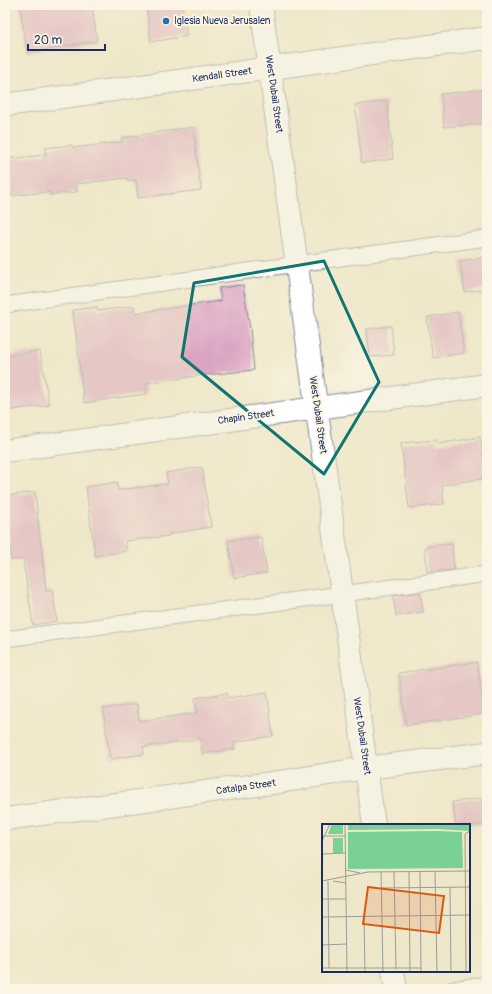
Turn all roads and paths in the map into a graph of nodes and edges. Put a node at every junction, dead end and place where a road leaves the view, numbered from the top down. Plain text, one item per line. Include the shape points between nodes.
1 (261, 5) edge
2 (487, 38) edge
3 (270, 68) junction
4 (5, 105) edge
5 (487, 238) edge
6 (297, 264) junction
7 (5, 305) edge
8 (487, 385) edge
9 (316, 408) junction
10 (5, 451) edge
11 (487, 574) edge
12 (342, 594) junction
13 (5, 639) edge
14 (487, 753) edge
15 (366, 768) junction
16 (5, 819) edge
17 (374, 824) edge
18 (393, 972) edge
19 (487, 984) edge
20 (396, 989) edge
21 (453, 989) edge

1 - 3 street, West Dubail Street
2 - 3 street, Kendall Street
3 - 4 street, Kendall Street
3 - 6 street, West Dubail Street
5 - 6 lane
6 - 7 lane
6 - 9 street, West Dubail Street
8 - 9 street, Chapin Street
9 - 10 street, Chapin Street
9 - 12 street, West Dubail Street
11 - 12 lane
12 - 13 lane
12 - 15 street, West Dubail Street
14 - 15 street, Catalpa Street
15 - 16 street, Catalpa Street
15 - 17 street, West Dubail Street
18 - 20 street
19 - 21 lane

